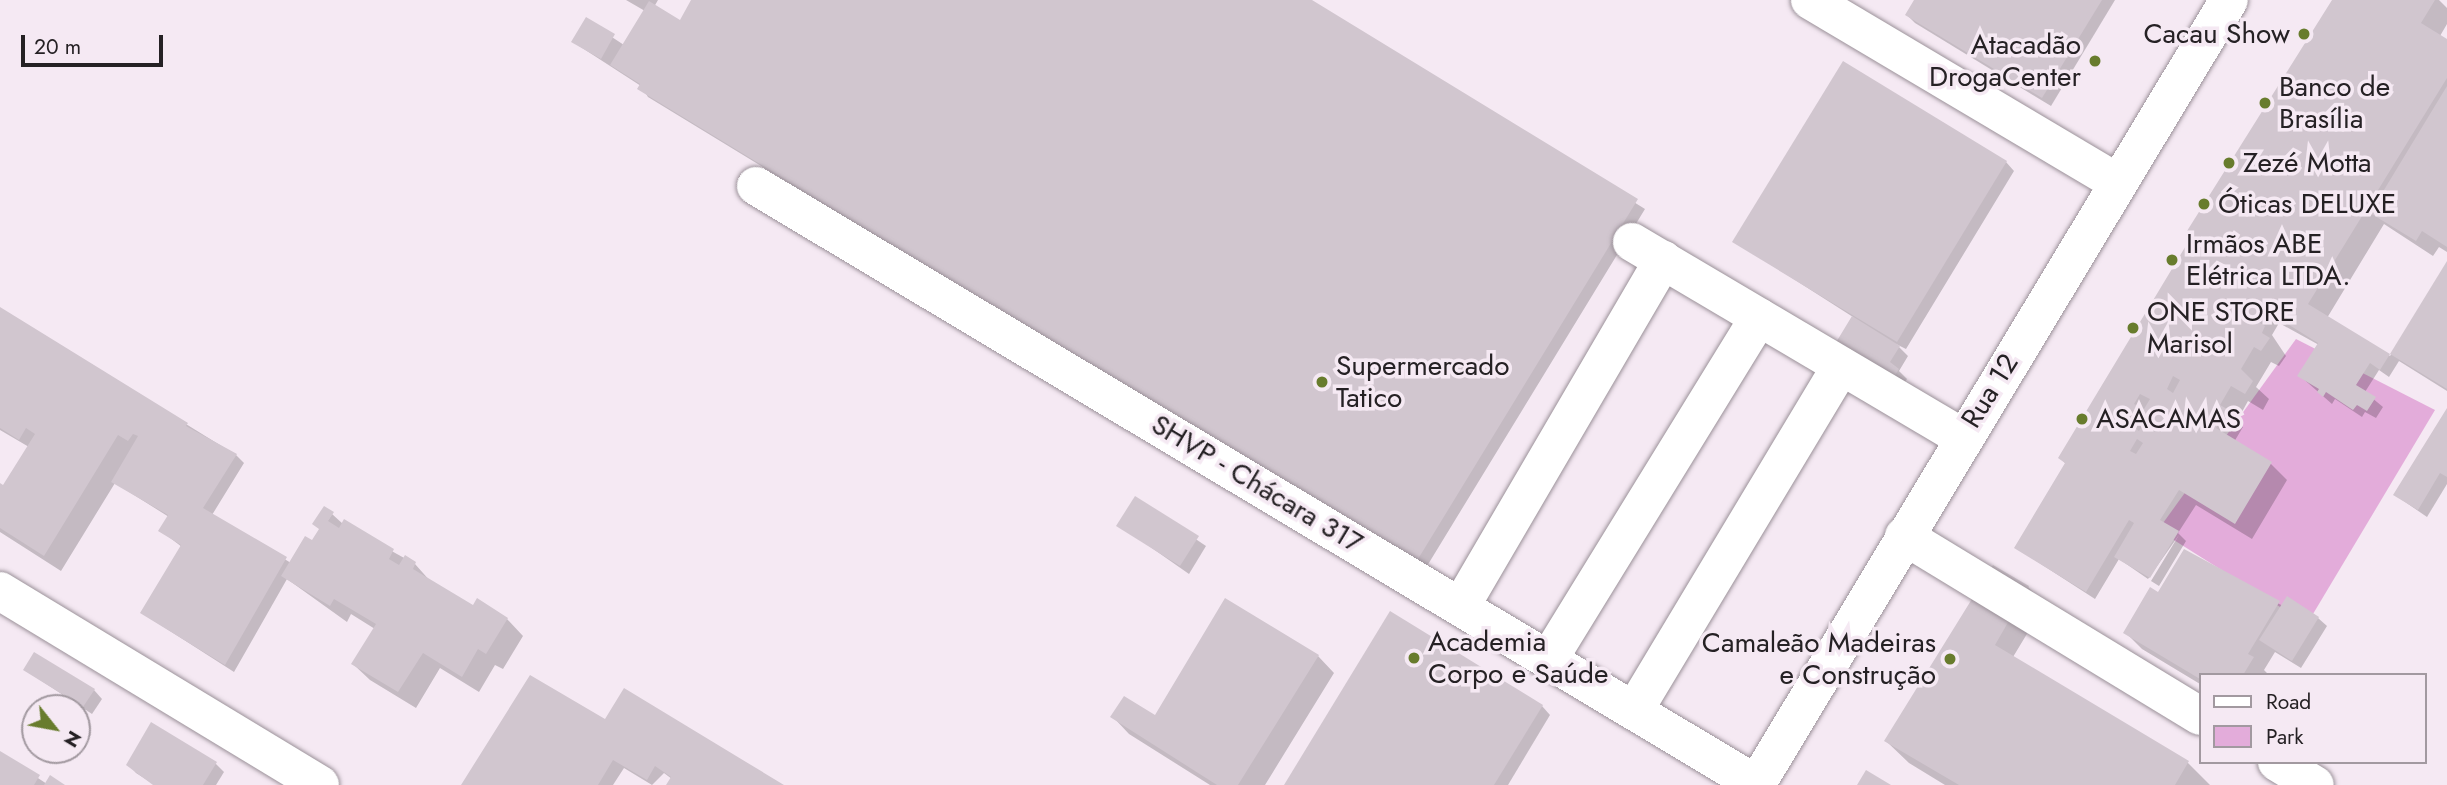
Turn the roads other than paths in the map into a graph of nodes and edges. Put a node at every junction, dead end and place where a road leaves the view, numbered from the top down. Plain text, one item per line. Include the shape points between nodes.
1 (1810, 0) edge
2 (2229, 0) edge
3 (2118, 183) junction
4 (756, 187) dead end
5 (1759, 317) junction
6 (1841, 366) junction
7 (1962, 436) junction
8 (1904, 536) junction
9 (0, 591) edge
10 (1461, 606) junction
11 (1550, 657) junction
12 (1635, 709) junction
13 (2198, 715) edge
14 (2280, 764) edge
15 (320, 785) edge
16 (1756, 785) edge
17 (2315, 785) edge

1 - 3 street
2 - 3 street, Rua 12
3 - 7 street, Rua 12
4 - 10 street, SHVP - Chácara 317
5 - 6 street
5 - 10 street via 1647,251
5 - 11 street
6 - 7 street
6 - 12 street
7 - 8 street, Rua 12
8 - 13 street
8 - 16 street, Rua 12
9 - 15 street
10 - 11 street, SHVP - Chácara 317
11 - 12 street, SHVP - Chácara 317
12 - 16 street, SHVP - Chácara 317
14 - 17 street

